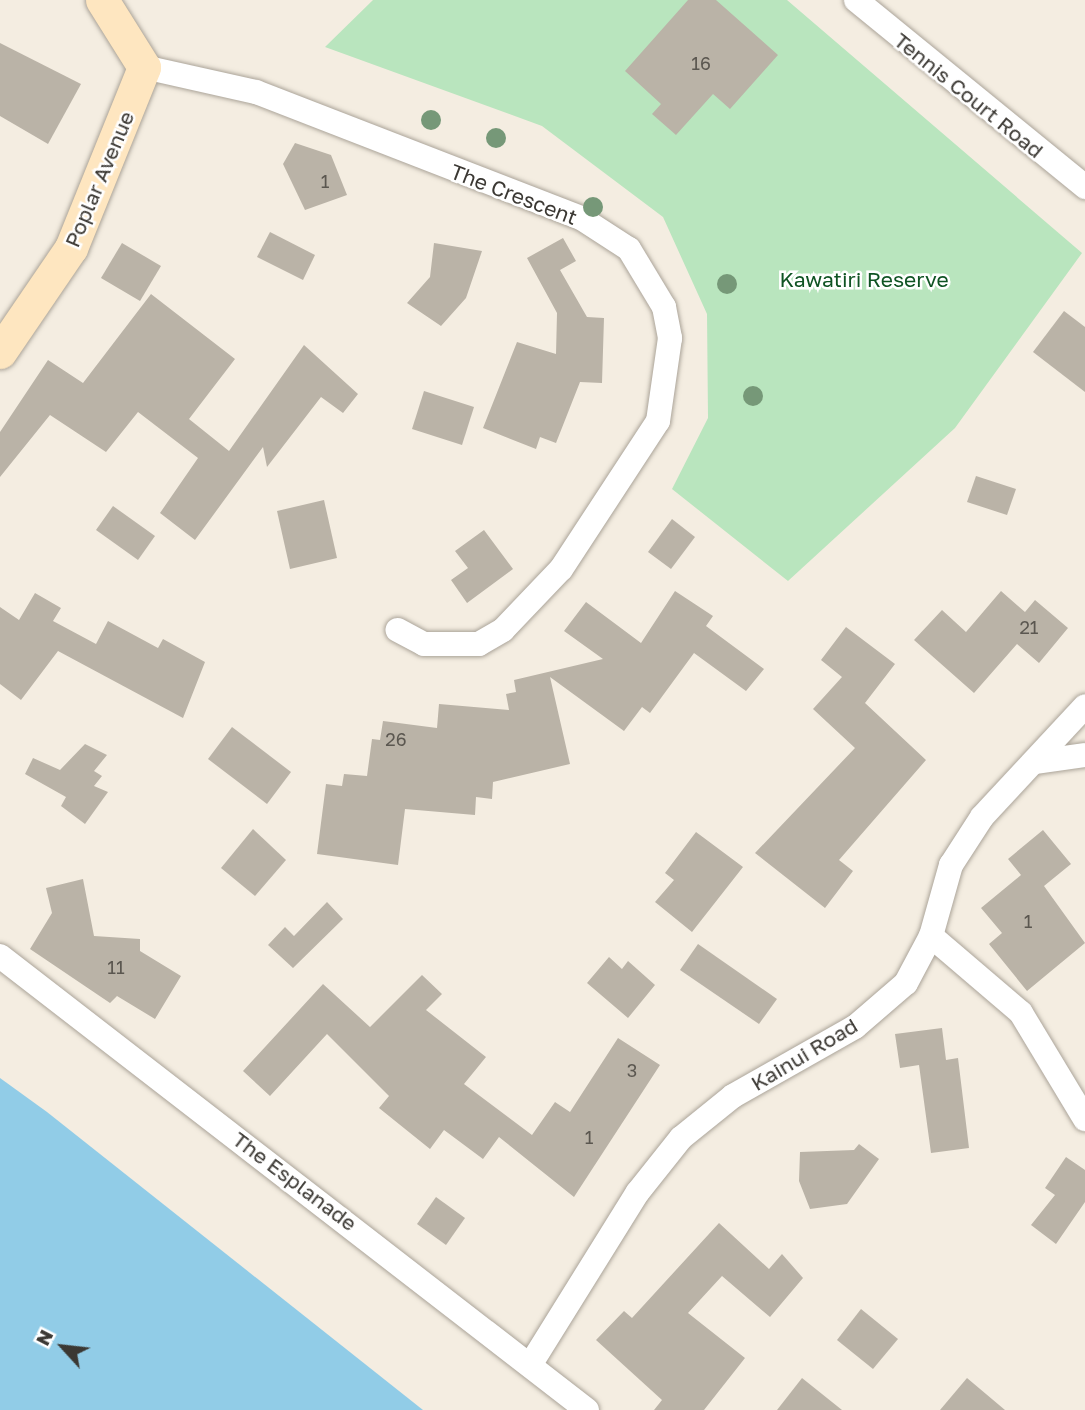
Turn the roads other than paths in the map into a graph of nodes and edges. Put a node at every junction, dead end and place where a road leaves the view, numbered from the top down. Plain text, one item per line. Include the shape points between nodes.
1 (102, 0) edge
2 (856, 0) edge
3 (144, 67) junction
4 (1085, 187) edge
5 (0, 352) edge
6 (398, 630) dead end
7 (1085, 706) edge
8 (1085, 755) edge
9 (1036, 762) junction
10 (931, 936) junction
11 (0, 956) edge
12 (1085, 1119) edge
13 (533, 1362) junction
14 (587, 1410) edge

1 - 3 main road
2 - 4 street, Tennis Court Road
3 - 5 main road, Poplar Avenue via 71,248
3 - 6 street, The Crescent via 256,92 581,218 629,250 664,307 670,338 658,421 561,569 503,630 479,644 424,644
7 - 9 street, Kainui Road
8 - 9 street
9 - 10 street, Kainui Road via 982,817 951,865
10 - 12 street via 1021,1013
10 - 13 street, Kainui Road via 906,983 855,1027 733,1096 681,1138 638,1192
11 - 13 street, The Esplanade
13 - 14 street, The Esplanade

